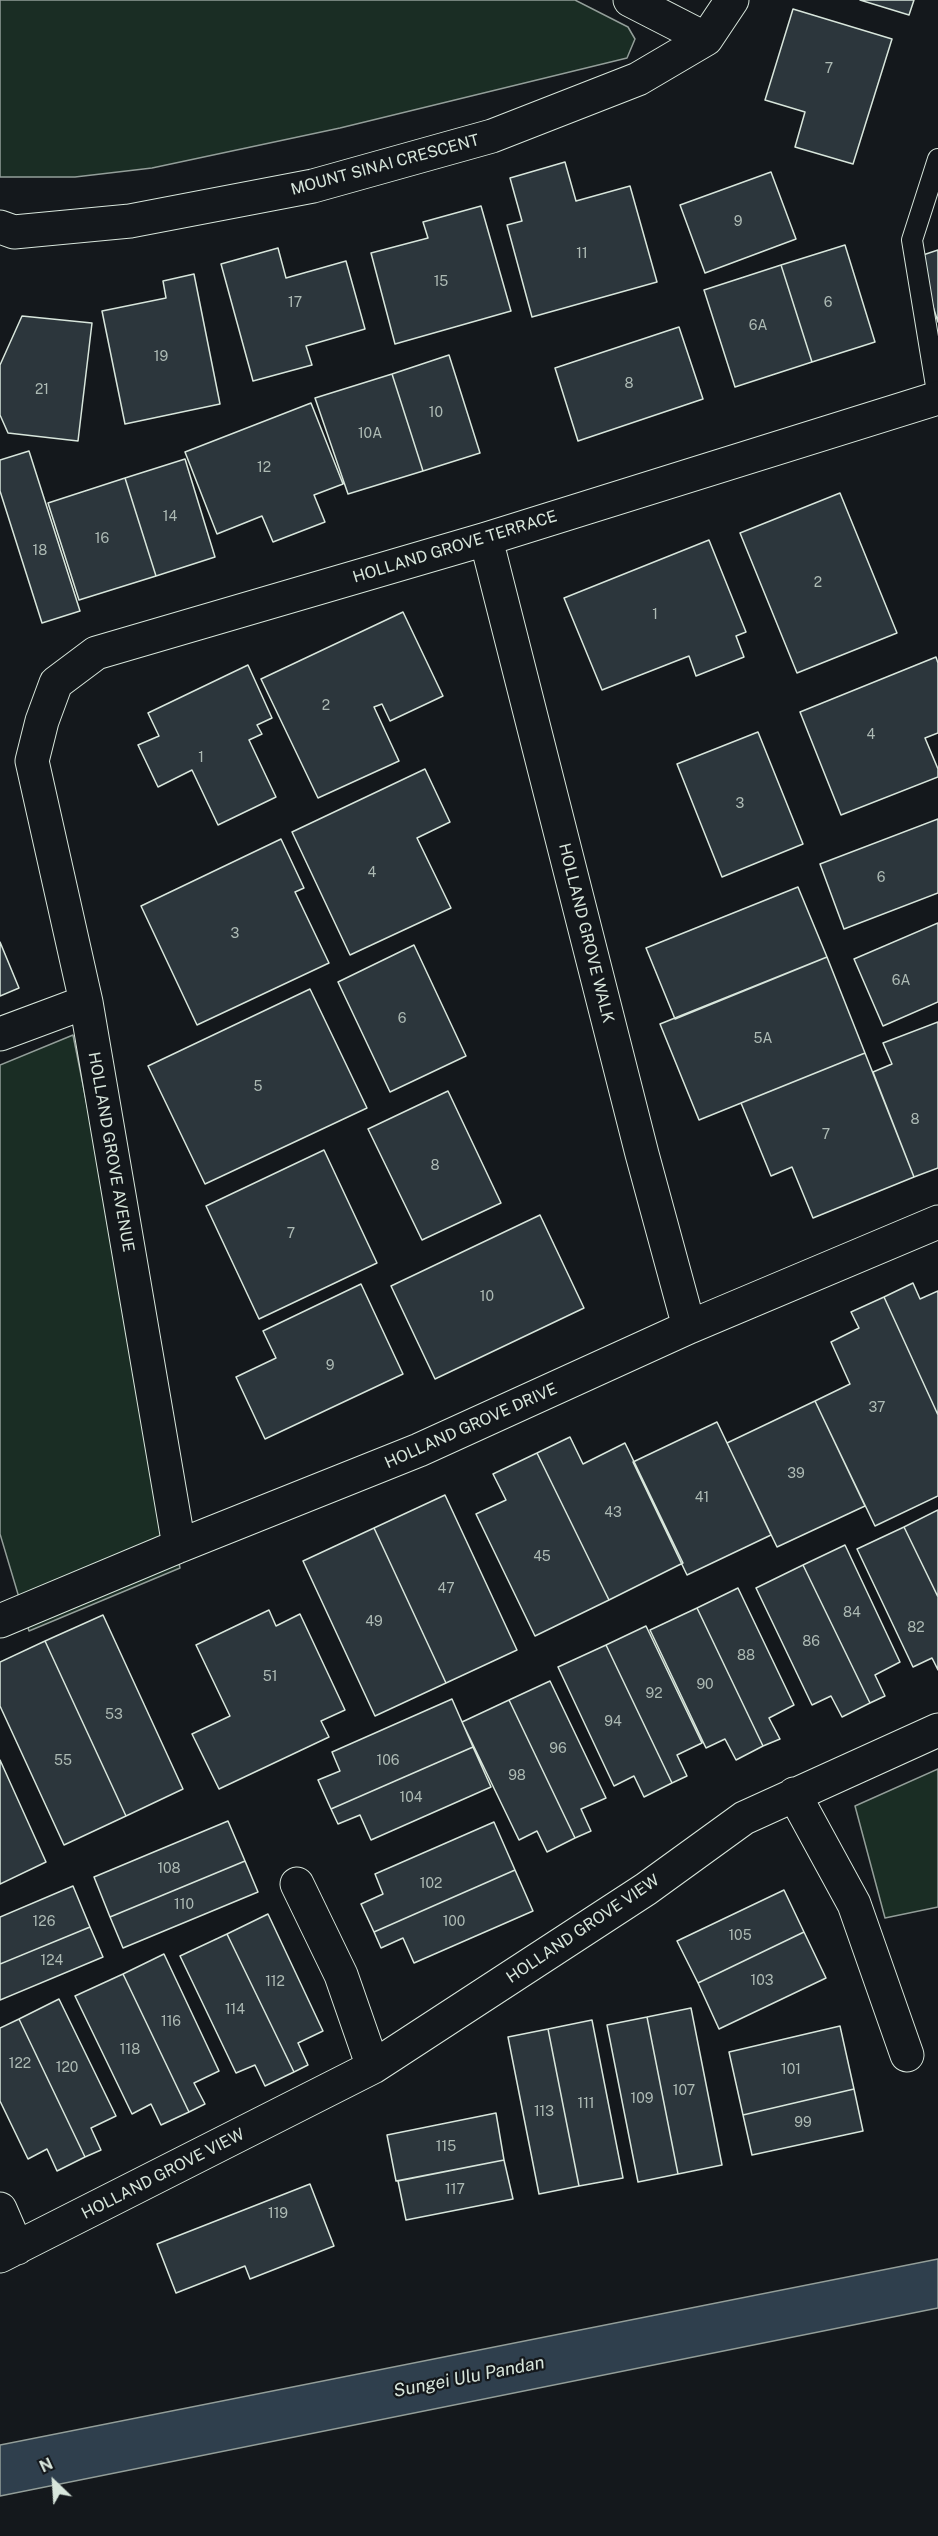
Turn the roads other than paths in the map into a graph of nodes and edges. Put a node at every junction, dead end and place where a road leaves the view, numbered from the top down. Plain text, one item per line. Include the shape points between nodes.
1 (630, 0) edge
2 (732, 0) edge
3 (706, 39) junction
4 (938, 159) edge
5 (0, 227) edge
6 (938, 398) edge
7 (486, 539) junction
8 (32, 761) joint
9 (86, 1002) junction
10 (0, 1034) edge
11 (938, 1222) edge
12 (689, 1327) junction
13 (179, 1546) junction
14 (0, 1621) edge
15 (938, 1730) edge
16 (794, 1794) junction
17 (297, 1884) dead end
18 (907, 2055) dead end
19 (373, 2067) junction
20 (0, 2209) edge
21 (9, 2252) edge

1 - 3 street
2 - 3 street, MOUNT SINAI CRESCENT
3 - 5 street, MOUNT SINAI CRESCENT via 638,79 492,136 313,186 130,221 14,232
4 - 6 lane via 912,240
6 - 7 street, HOLLAND GROVE TERRACE
7 - 8 street, HOLLAND GROVE TERRACE via 96,653 56,683
7 - 12 street, HOLLAND GROVE WALK
8 - 9 street, HOLLAND GROVE AVENUE
9 - 10 street
9 - 13 street, HOLLAND GROVE AVENUE
11 - 12 street, HOLLAND GROVE DRIVE
12 - 13 street, HOLLAND GROVE DRIVE via 419,1450
13 - 14 street, HOLLAND GROVE DRIVE
15 - 16 street, HOLLAND GROVE VIEW
16 - 18 street via 854,1904
16 - 19 street, HOLLAND GROVE VIEW via 744,1818 646,1889
17 - 19 street via 341,1975
19 - 21 street, HOLLAND GROVE VIEW
20 - 21 street, HOLLAND GROVE VIEW

